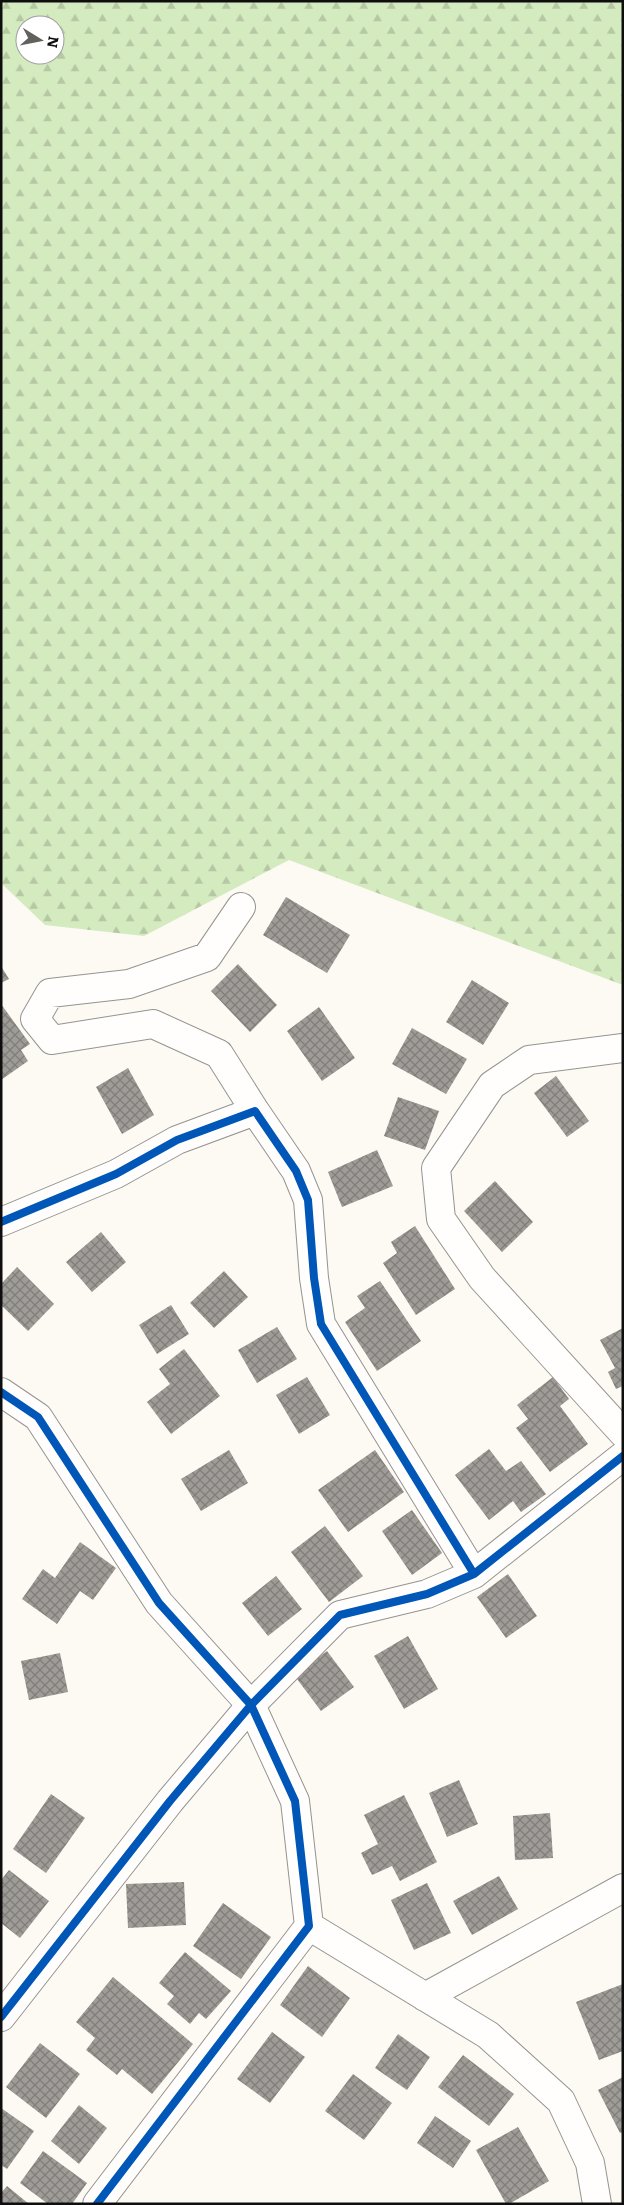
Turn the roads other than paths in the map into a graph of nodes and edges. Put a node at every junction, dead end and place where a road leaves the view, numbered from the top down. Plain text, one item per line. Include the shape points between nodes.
1 (241, 907) dead end
2 (623, 1048) edge
3 (255, 1112) junction
4 (1, 1222) edge
5 (1, 1392) edge
6 (620, 1424) edge
7 (623, 1456) edge
8 (474, 1574) junction
9 (251, 1705) junction
10 (623, 1888) edge
11 (309, 1926) junction
12 (425, 1997) junction
13 (4, 2007) edge
14 (97, 2204) edge
15 (597, 2204) edge

1 - 3 street via 207,957 129,984 50,993 35,1019 52,1040 153,1024 219,1054
2 - 6 street via 529,1060 492,1085 436,1168 441,1219 482,1278
3 - 4 street via 177,1140 116,1174
3 - 8 street via 296,1170 308,1200 321,1324
5 - 9 street via 38,1417 159,1603
7 - 8 street
8 - 9 street via 427,1594 340,1615
9 - 11 street via 295,1802
9 - 13 street
10 - 12 street
11 - 12 street
11 - 14 street
12 - 15 street via 488,2035 561,2101 590,2163

